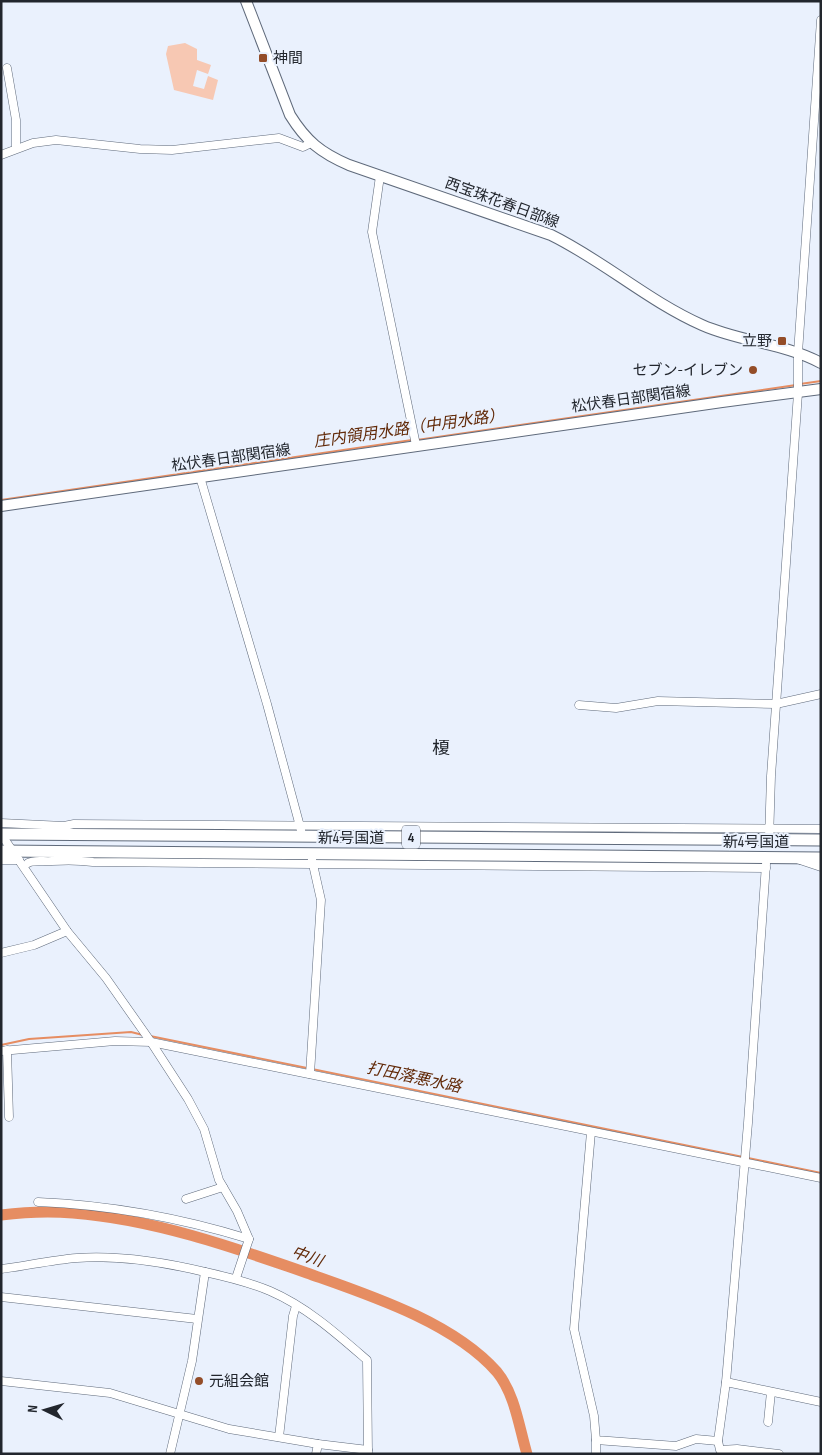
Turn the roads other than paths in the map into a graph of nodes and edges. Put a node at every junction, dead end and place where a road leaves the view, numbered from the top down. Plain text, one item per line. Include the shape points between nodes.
1 (246, 1) edge
2 (821, 20) edge
3 (7, 68) dead end
4 (818, 111) edge
5 (311, 143) junction
6 (16, 148) junction
7 (1, 155) edge
8 (380, 176) junction
9 (798, 353) junction
10 (821, 363) edge
11 (821, 389) edge
12 (798, 392) junction
13 (416, 445) junction
14 (200, 477) junction
15 (1, 506) edge
16 (821, 694) edge
17 (776, 704) junction
18 (579, 705) dead end
19 (1, 823) edge
20 (821, 829) edge
21 (50, 830) junction
22 (301, 831) junction
23 (1, 834) edge
24 (769, 835) junction
25 (821, 840) edge
26 (11, 854) edge
27 (69, 856) junction
28 (311, 858) junction
29 (793, 858) junction
30 (821, 858) edge
31 (1, 860) edge
32 (28, 863) dead end
33 (766, 863) junction
34 (821, 867) edge
35 (67, 931) junction
36 (1, 953) edge
37 (151, 1042) junction
38 (4, 1050) edge
39 (310, 1074) junction
40 (9, 1117) dead end
41 (591, 1132) junction
42 (744, 1163) junction
43 (821, 1178) edge
44 (223, 1187) junction
45 (186, 1199) dead end
46 (38, 1202) dead end
47 (249, 1238) junction
48 (1, 1270) edge
49 (205, 1272) junction
50 (236, 1278) junction
51 (1, 1297) edge
52 (296, 1306) junction
53 (197, 1319) junction
54 (1, 1381) edge
55 (726, 1382) junction
56 (771, 1392) junction
57 (821, 1402) edge
58 (180, 1415) junction
59 (768, 1422) dead end
60 (279, 1437) junction
61 (596, 1440) junction
62 (718, 1441) junction
63 (318, 1444) junction
64 (368, 1452) edge
65 (170, 1454) edge
66 (316, 1454) edge
67 (596, 1454) edge
68 (779, 1454) edge

1 - 5 main road, 西宝珠花春日部線 via 290,114
2 - 4 street
3 - 6 street via 16,120
4 - 9 street
5 - 6 street via 303,147 279,138 172,150 56,140
5 - 8 main road, 西宝珠花春日部線 via 334,159
6 - 7 street
8 - 9 main road, 西宝珠花春日部線 via 551,235 702,325 734,337
8 - 13 street via 372,232
9 - 10 main road, 西宝珠花春日部線
9 - 12 street
11 - 12 main road, 松伏春日部関宿線
12 - 13 main road, 松伏春日部関宿線
12 - 17 street
13 - 14 main road, 松伏春日部関宿線
14 - 15 main road, 松伏春日部関宿線
14 - 22 street
16 - 17 street
17 - 18 street via 658,701 616,708
17 - 24 street
19 - 21 street
20 - 24 street
21 - 22 highway, 新4号国道 / 4
21 - 23 highway, 新4号国道 / 4
22 - 24 highway, 新4号国道 / 4
23 - 26 street
24 - 25 highway, 新4号国道 / 4
26 - 27 highway, 新4号国道 / 4
26 - 31 street
26 - 35 street
27 - 28 highway, 新4号国道 / 4
27 - 32 street
28 - 33 highway, 新4号国道 / 4
28 - 39 street via 321,900
29 - 30 highway, 新4号国道 / 4
29 - 33 highway, 新4号国道 / 4
29 - 34 street
33 - 42 street
35 - 36 street via 34,946
35 - 37 street via 106,978
37 - 38 street via 115,1041
37 - 39 street
37 - 44 street via 204,1129
38 - 40 street
39 - 41 street
41 - 42 street
41 - 61 street via 574,1329 594,1416
42 - 43 street
42 - 55 street
44 - 45 street
44 - 47 street
46 - 47 street via 153,1214
47 - 50 street
48 - 49 street via 94,1257 182,1266
49 - 50 street
49 - 53 street
50 - 52 street via 272,1292
51 - 53 street
52 - 60 street
52 - 64 street via 331,1329 367,1360
53 - 58 street
54 - 58 street via 110,1393
55 - 56 street
55 - 62 street
56 - 57 street
56 - 59 street
58 - 60 street via 229,1429
58 - 65 street
60 - 63 street
61 - 62 street via 676,1446 696,1439
61 - 67 street
62 - 68 street via 720,1450
63 - 64 street
63 - 66 street

